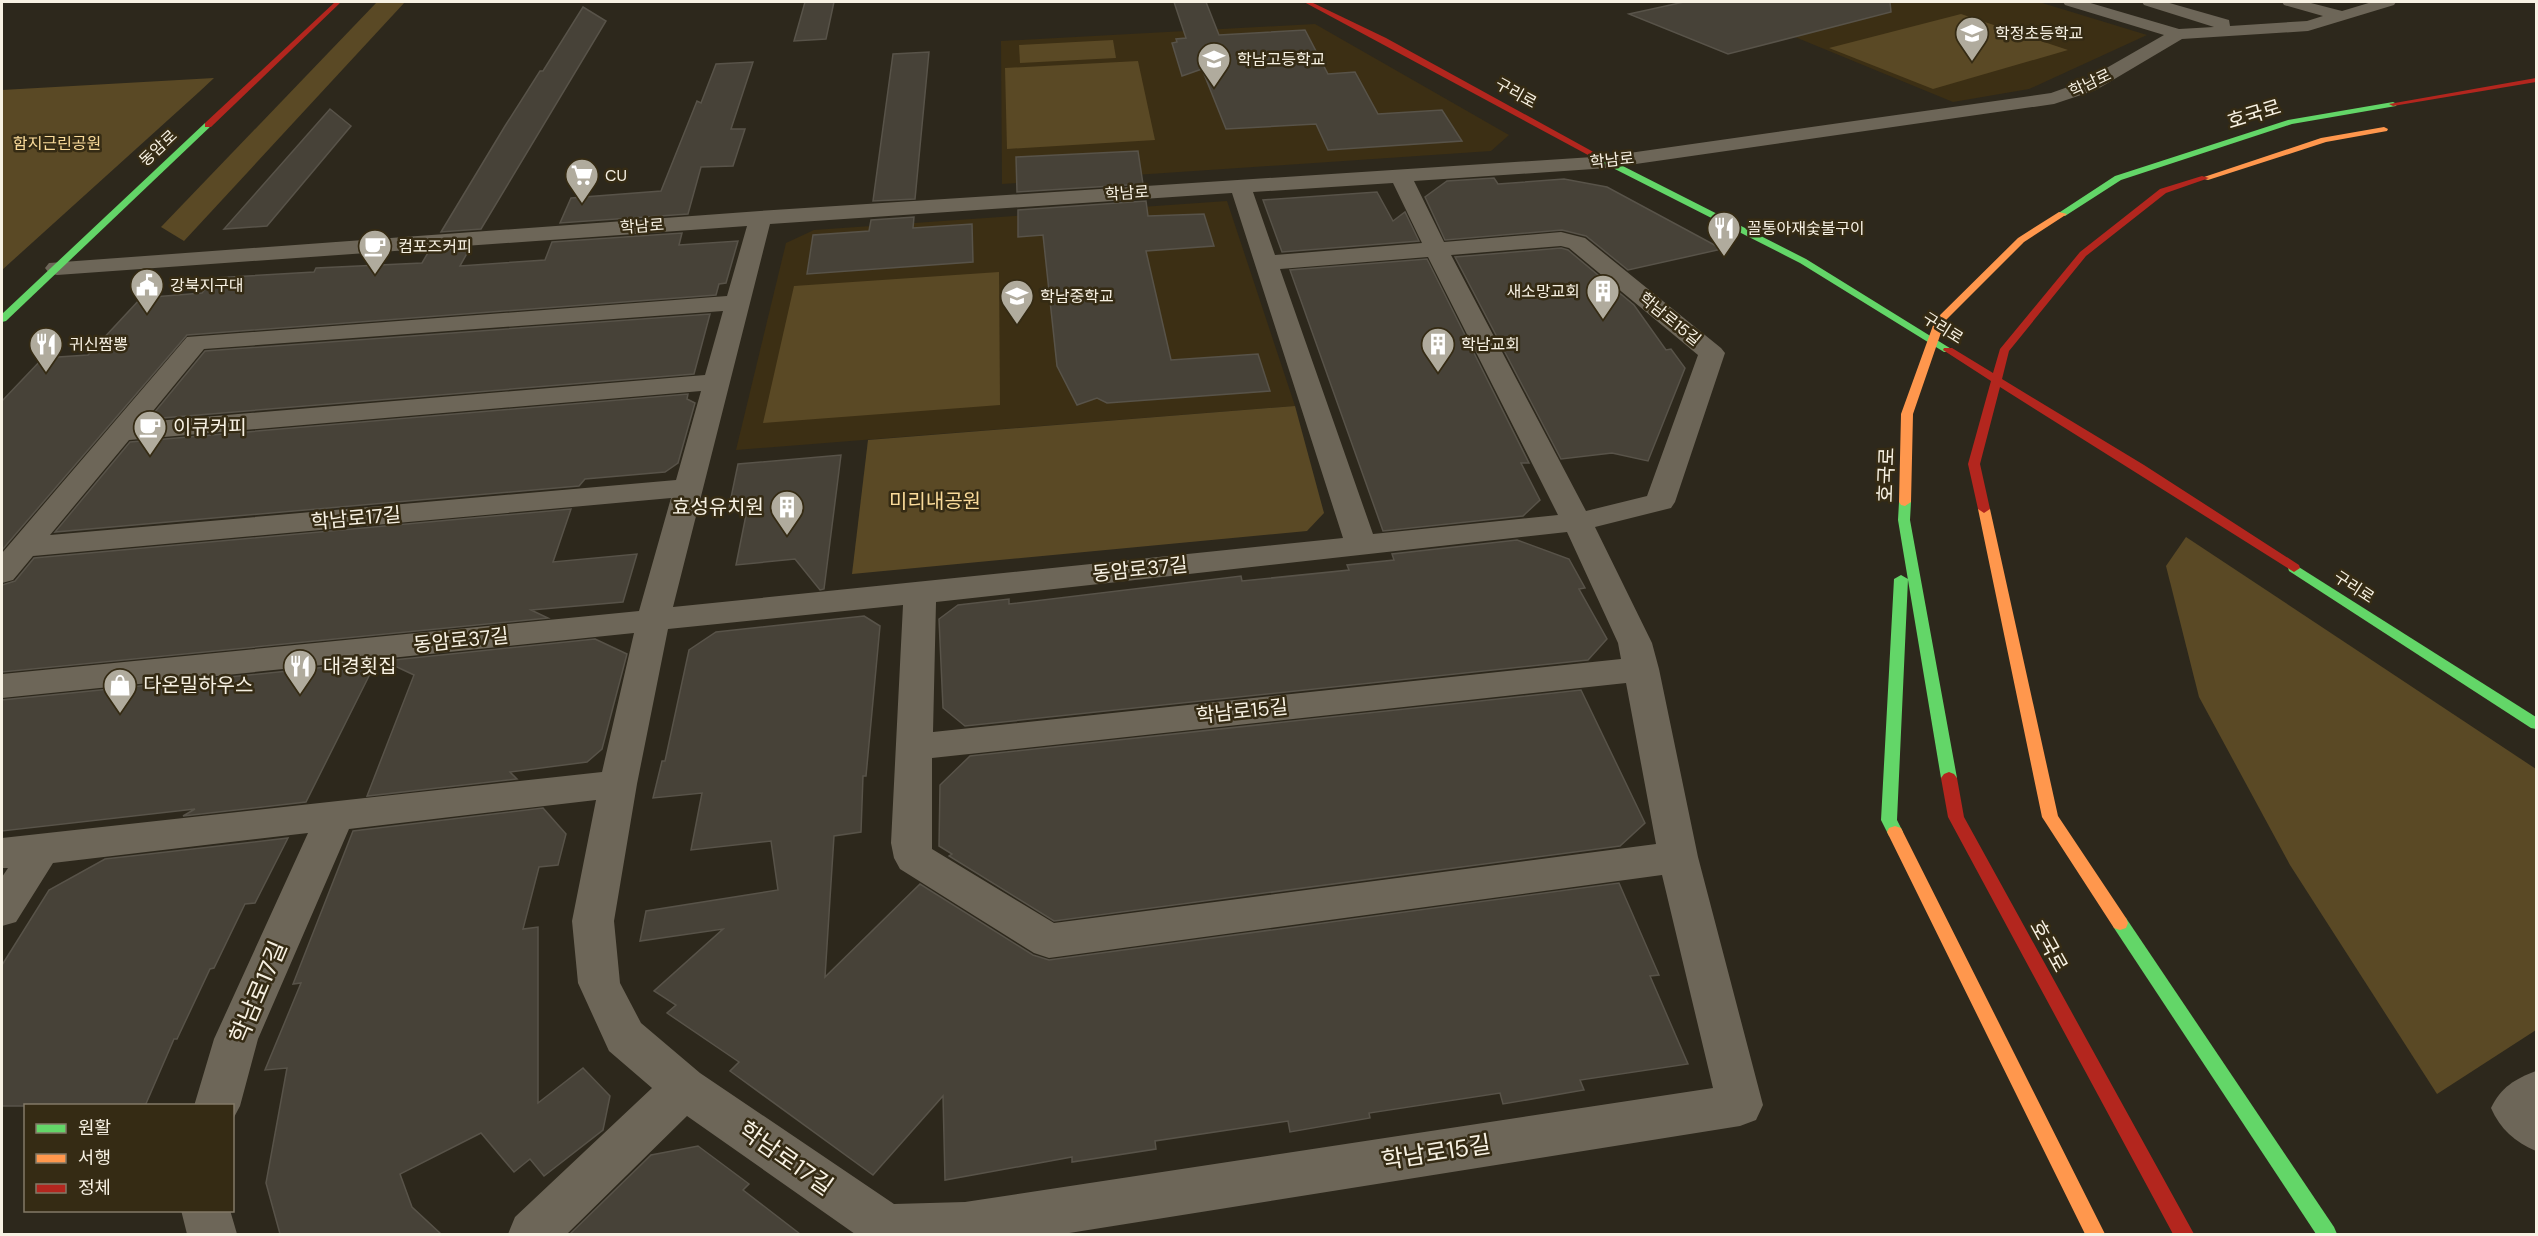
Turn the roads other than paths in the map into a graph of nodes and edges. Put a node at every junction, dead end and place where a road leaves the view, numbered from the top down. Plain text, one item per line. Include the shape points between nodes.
1 (338, 2) edge
2 (1307, 2) edge
3 (2071, 2) edge
4 (2150, 2) edge
5 (2290, 2) edge
6 (2388, 2) edge
7 (2339, 15) junction
8 (2242, 31) junction
9 (2178, 34) junction
10 (2536, 80) edge
11 (2395, 127) dead end
12 (1608, 162) junction
13 (1400, 175) junction
14 (1240, 186) junction
15 (760, 218) junction
16 (1436, 249) junction
17 (1266, 263) junction
18 (57, 268) junction
19 (738, 303) junction
20 (2, 319) edge
21 (717, 382) junction
22 (120, 432) junction
23 (688, 488) junction
24 (1904, 520) junction
25 (1577, 522) junction
26 (1361, 544) junction
27 (23, 547) junction
28 (2, 573) edge
29 (920, 593) junction
30 (653, 621) junction
31 (1642, 669) junction
32 (2, 686) edge
33 (2536, 724) edge
34 (914, 747) junction
35 (618, 784) junction
36 (336, 816) junction
37 (41, 849) junction
38 (2, 853) edge
39 (1678, 857) junction
40 (2, 910) edge
41 (684, 1088) junction
42 (2536, 1092) edge
43 (218, 1104) edge
44 (2536, 1129) edge
45 (206, 1212) edge
46 (884, 1231) edge
47 (212, 1234) edge
48 (533, 1234) edge
49 (2095, 1234) edge
50 (2184, 1234) edge
51 (2326, 1234) edge

1 - 18 main road, 동암로
2 - 12 main road, 구리로
3 - 9 street, 학남로
4 - 8 street
5 - 7 street, 학남로
6 - 7 street, 학남로
7 - 8 street, 학남로 via 2308,26
8 - 9 street, 학남로
9 - 12 street, 학남로 via 2089,86 2054,98
10 - 24 main road, 호국로 via 2291,122 2118,177 2021,240 1940,320 1907,414
11 - 51 main road via 2324,140 2163,191 2083,254 2004,351 1974,464 2050,817
12 - 13 street, 학남로
12 - 33 main road, 구리로 via 1803,261 2140,468
13 - 14 street, 학남로
13 - 16 street, 학남로15길
14 - 15 street, 학남로
14 - 17 street
15 - 18 street, 학남로
15 - 19 street, 학남로17길
16 - 17 street
16 - 25 street, 학남로15길
16 - 25 street, 학남로15길 via 1561,239 1577,243 1712,353 1660,502
17 - 26 street
18 - 20 main road, 동암로
19 - 21 street, 학남로17길
19 - 22 street via 196,342
21 - 22 street
21 - 23 street, 학남로17길
22 - 27 street
23 - 27 street, 학남로17길
23 - 30 street, 학남로17길
24 - 49 main road via 1889,820
24 - 50 main road, 호국로 via 1956,817
25 - 26 street, 동암로37길
25 - 31 street, 학남로15길 via 1635,643
26 - 29 street, 동암로37길
27 - 28 street
29 - 30 street, 동암로37길
29 - 34 street
30 - 32 street, 동암로37길
30 - 35 street, 학남로17길
31 - 34 street, 학남로15길
31 - 39 street, 학남로15길
34 - 39 street via 914,858 1049,941
35 - 36 street
35 - 41 street, 학남로17길 via 593,921 599,983 625,1037
36 - 37 street
36 - 43 street, 학남로17길 via 236,1039
37 - 38 street
37 - 40 street
39 - 46 street, 학남로15길 via 1740,1104 965,1226
41 - 46 street, 학남로17길
41 - 48 street
42 - 44 street via 2514,1108
45 - 47 street

